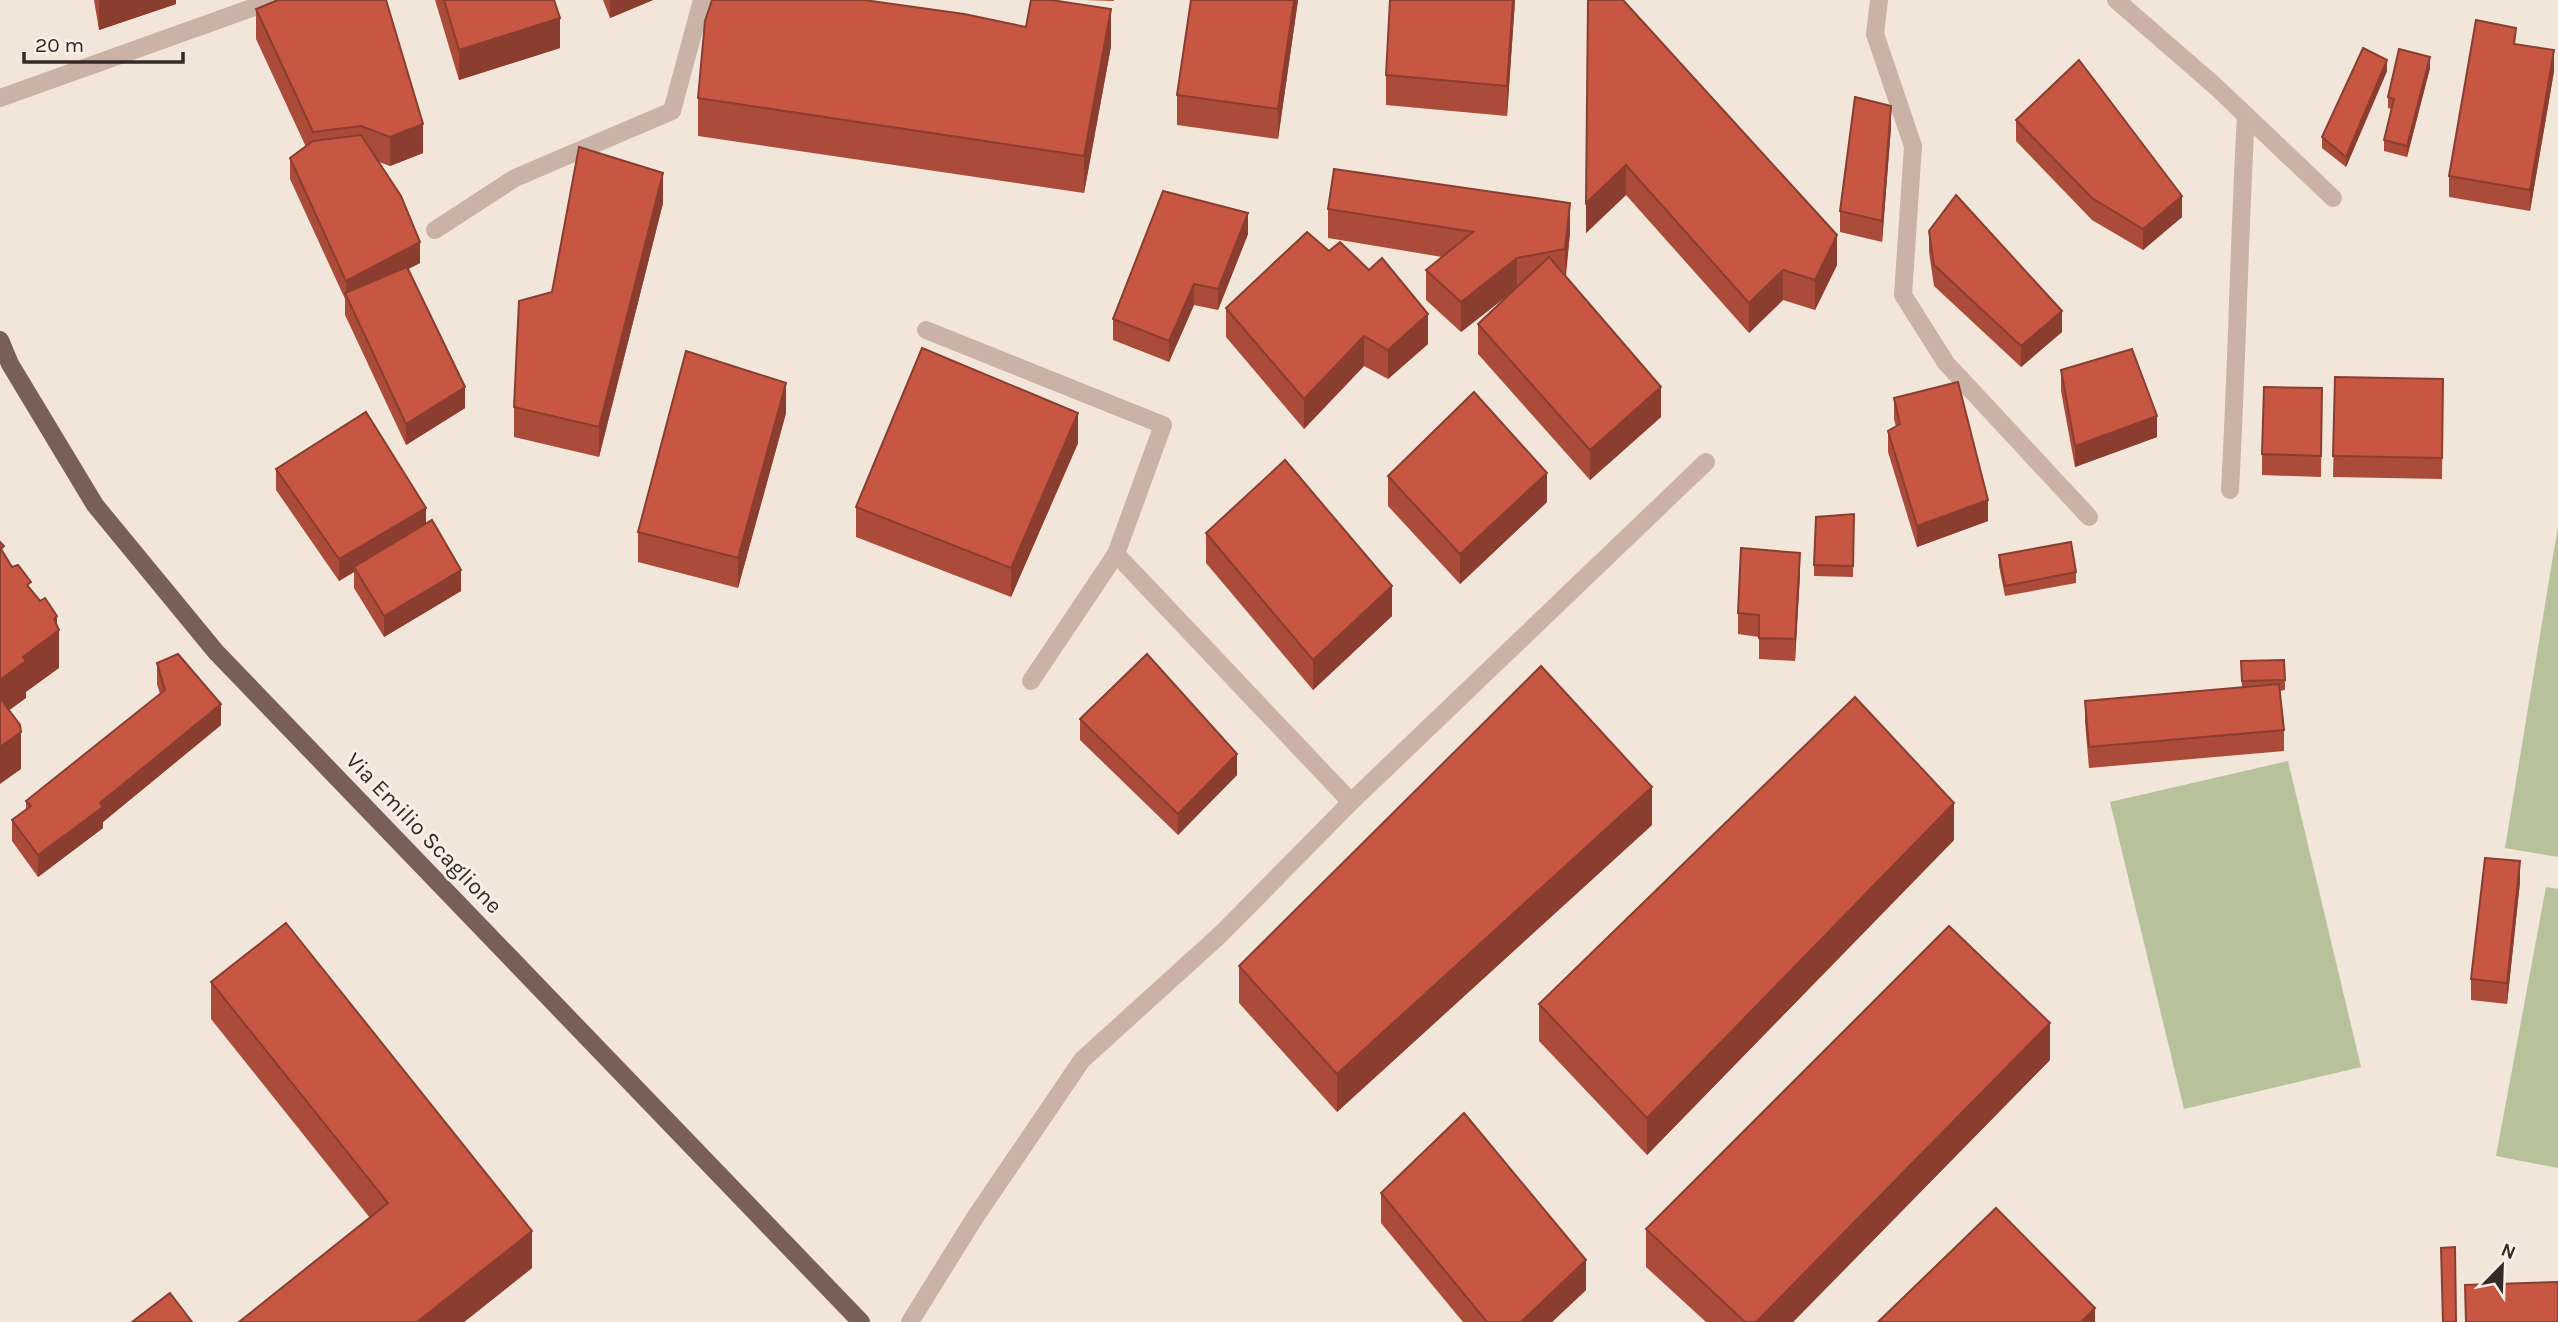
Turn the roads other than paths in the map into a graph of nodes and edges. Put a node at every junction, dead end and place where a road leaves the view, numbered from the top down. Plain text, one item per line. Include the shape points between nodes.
1 (274, 0) edge
2 (702, 0) edge
3 (1879, 0) edge
4 (2116, 0) edge
5 (0, 98) edge
6 (2246, 115) junction
7 (2333, 198) dead end
8 (435, 230) dead end
9 (926, 330) dead end
10 (0, 340) edge
11 (1706, 462) dead end
12 (2230, 490) dead end
13 (2089, 517) dead end
14 (1116, 554) junction
15 (1031, 681) dead end
16 (1351, 802) junction
17 (861, 1322) edge
18 (910, 1322) edge

1 - 5 street
2 - 8 street via 671,111 515,178
3 - 13 street via 1875,34 1913,146 1903,295 1945,363
4 - 6 street
6 - 7 street
6 - 12 street
9 - 14 street via 1163,425
10 - 17 main road, Via Emilio Scaglione via 95,505 216,652
11 - 16 street
14 - 15 street
14 - 16 street
16 - 18 street via 1221,934 1082,1060

